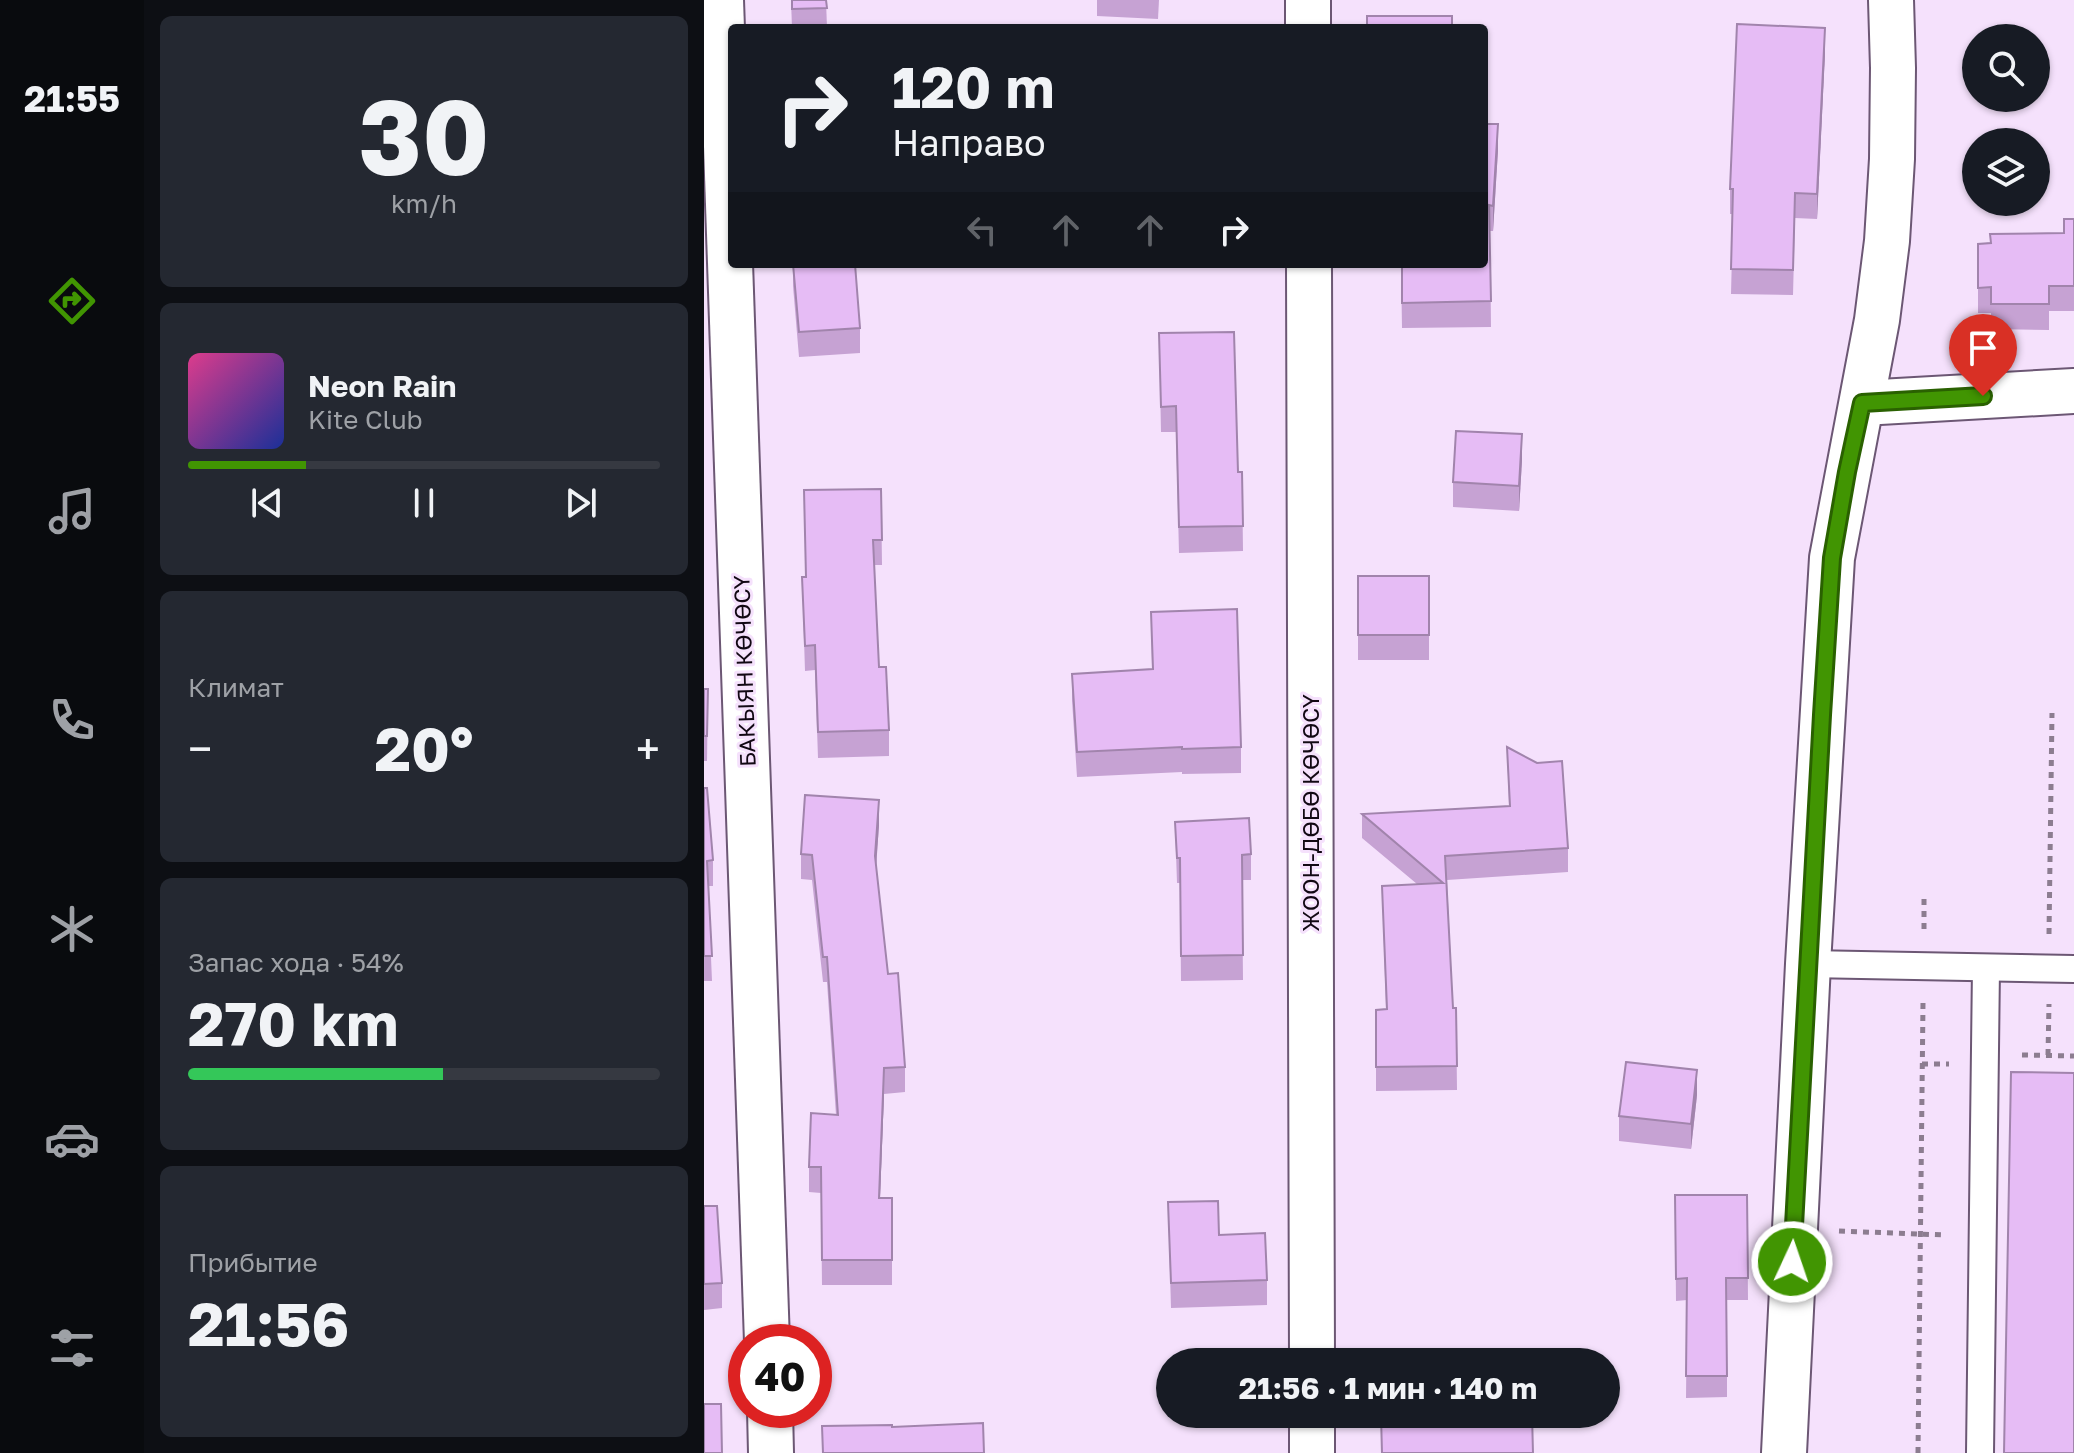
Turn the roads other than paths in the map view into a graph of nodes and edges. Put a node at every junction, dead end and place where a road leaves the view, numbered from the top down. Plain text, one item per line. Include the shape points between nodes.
1 (721, 0) edge
2 (1308, 0) edge
3 (1891, 0) edge
4 (1308, 24) edge
5 (728, 204) edge
6 (730, 268) edge
7 (1309, 268) edge
8 (2074, 391) edge
9 (1862, 403) junction
10 (1808, 964) junction
11 (1986, 968) junction
12 (2062, 969) edge
13 (766, 1324) edge
14 (1312, 1348) edge
15 (770, 1428) edge
16 (1312, 1428) edge
17 (771, 1453) edge
18 (1312, 1453) edge
19 (1784, 1453) edge
20 (1980, 1453) edge

1 - 5 street, БАКЫЯН КӨЧӨСҮ
2 - 4 street
3 - 9 street via 1887,241
6 - 13 street, БАКЫЯН КӨЧӨСҮ
7 - 14 street, ЖООН-ДӨБӨ КӨЧӨСҮ
8 - 9 street
9 - 10 street via 1832,558
10 - 11 lane
10 - 19 street
11 - 12 lane
11 - 20 lane
15 - 17 street
16 - 18 street

